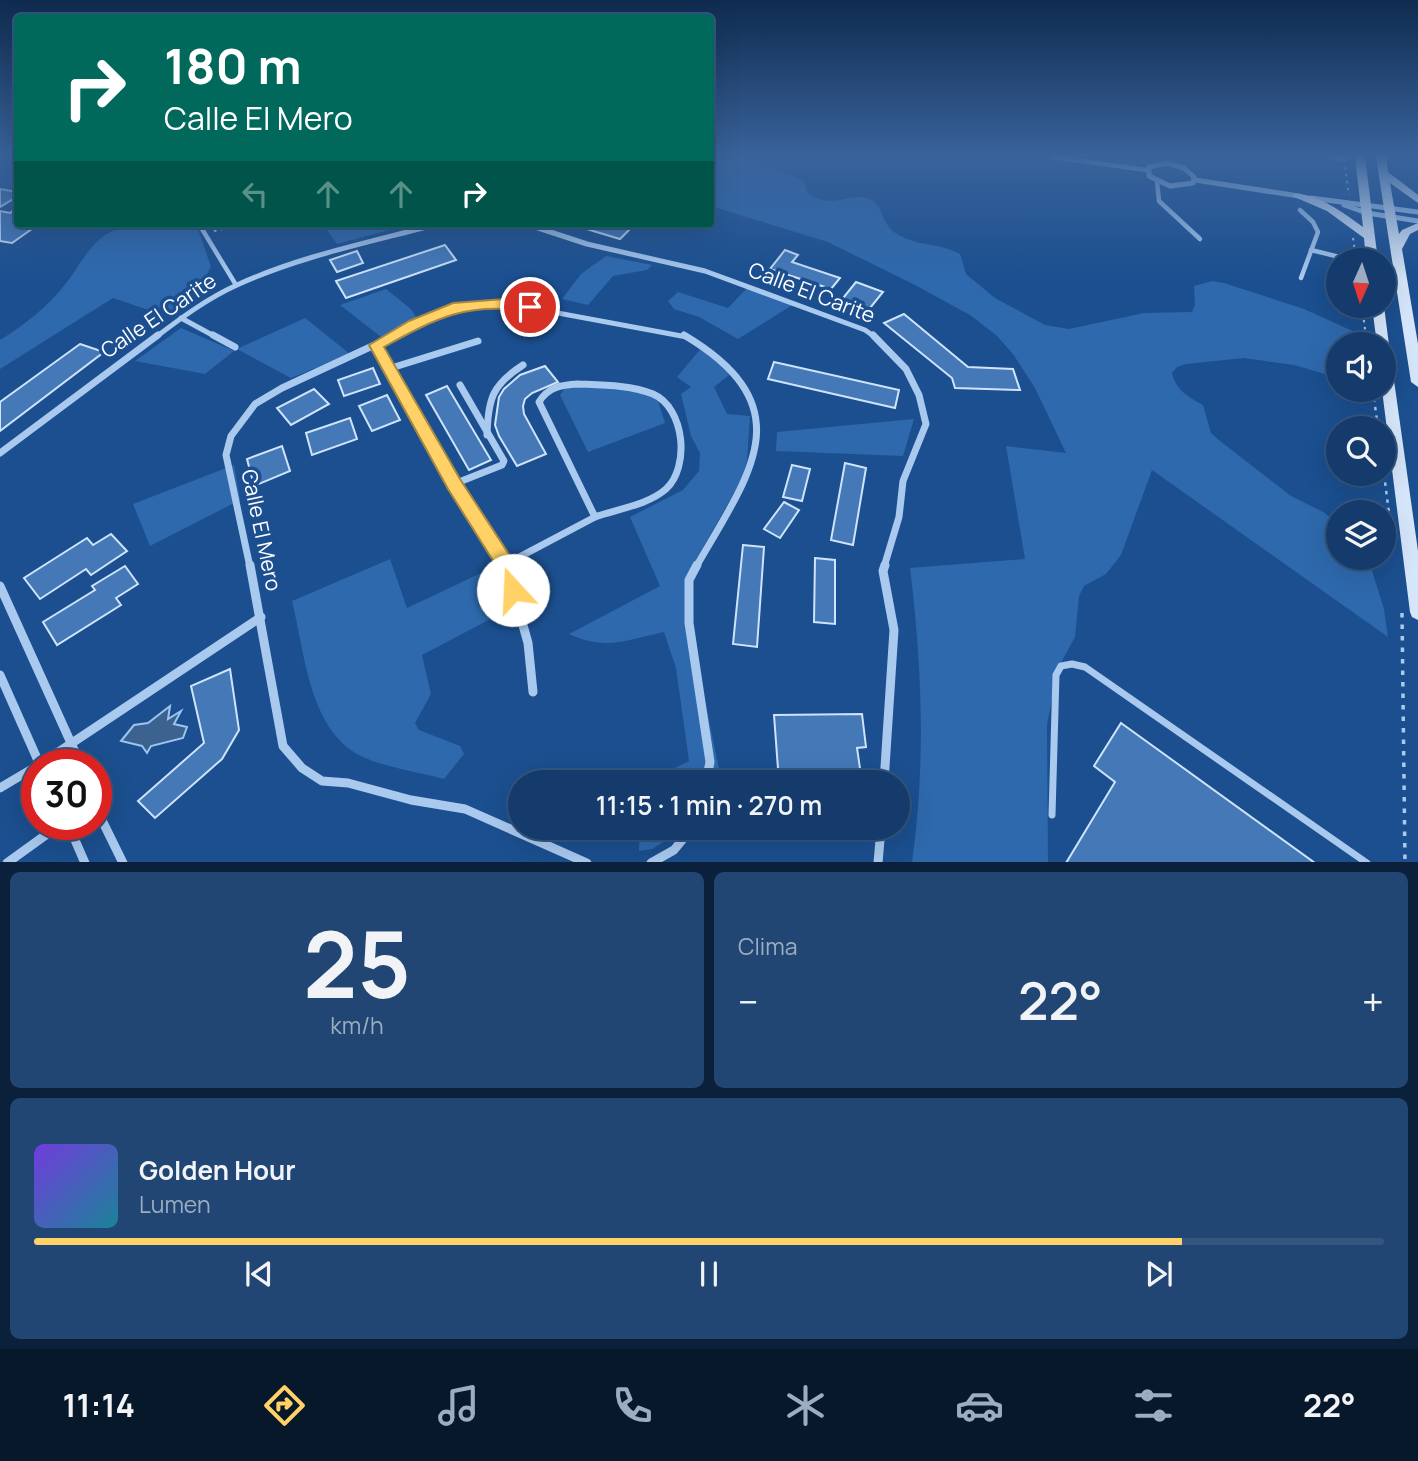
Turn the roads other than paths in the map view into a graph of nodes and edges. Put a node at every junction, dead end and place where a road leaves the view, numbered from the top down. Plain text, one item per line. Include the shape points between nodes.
1 (1159, 197) edge
2 (1300, 197) edge
3 (1305, 197) edge
4 (1365, 197) edge
5 (1389, 197) edge
6 (1335, 202) junction
7 (1366, 208) junction
8 (1300, 210) dead end
9 (1418, 212) edge
10 (1392, 213) junction
11 (1418, 221) edge
12 (1418, 226) edge
13 (201, 228) edge
14 (423, 228) edge
15 (538, 228) edge
16 (1368, 236) junction
17 (1200, 239) dead end
18 (1370, 248) edge
19 (1397, 248) junction
20 (1311, 250) junction
21 (1326, 254) edge
22 (1301, 278) dead end
23 (236, 285) junction
24 (181, 318) junction
25 (478, 341) dead end
26 (376, 345) junction
27 (234, 347) dead end
28 (523, 365) dead end
29 (388, 369) junction
30 (1418, 382) edge
31 (460, 385) dead end
32 (1391, 402) edge
33 (487, 435) junction
34 (0, 453) edge
35 (454, 484) junction
36 (594, 517) junction
37 (506, 564) junction
38 (0, 586) edge
39 (1418, 612) edge
40 (261, 617) junction
41 (0, 675) edge
42 (533, 692) dead end
43 (73, 743) junction
44 (31, 749) edge
45 (64, 749) edge
46 (75, 749) edge
47 (708, 770) edge
48 (885, 770) edge
49 (21, 776) edge
50 (0, 788) edge
51 (1052, 815) dead end
52 (39, 840) edge
53 (75, 840) edge
54 (112, 840) edge
55 (682, 840) edge
56 (880, 840) edge
57 (8, 862) edge
58 (85, 862) edge
59 (123, 862) edge
60 (585, 862) edge
61 (653, 862) edge
62 (878, 862) edge
63 (1366, 862) edge

1 - 17 lane
2 - 16 street via 1331,209
3 - 6 street
4 - 7 street
5 - 10 street
6 - 7 street
6 - 7 street
7 - 10 street
7 - 10 street
7 - 16 street
8 - 20 lane via 1318,232
9 - 10 street
10 - 11 street
10 - 19 street
12 - 19 street via 1406,232
13 - 23 lane
14 - 23 street, Calle El Carite via 298,262
15 - 48 street, Calle El Carite via 705,271 865,330 906,369 926,424 903,481 899,517 883,570 894,630
16 - 18 street
19 - 30 street
20 - 21 lane
20 - 22 lane via 1305,256
23 - 24 street, Calle El Carite
24 - 27 street
24 - 34 street, Calle El Carite
25 - 29 street
26 - 29 street
26 - 40 street, Calle El Mero via 256,404 231,436 226,455
26 - 47 street, Calle El Mero via 458,306 505,303 682,334 712,352 744,383 759,430 754,461 689,580 689,623
28 - 33 street via 505,376 492,393
29 - 35 street
31 - 33 street
32 - 39 street
33 - 35 street via 504,463
35 - 37 street
36 - 36 street via 539,402 541,396 547,390 574,384 658,395 680,433 678,472 664,492
36 - 37 street
37 - 42 street via 528,643
38 - 43 street
40 - 43 street
40 - 60 street, Calle El Mero via 282,746 302,768 322,781 465,809
41 - 44 street
43 - 45 street
43 - 46 street
49 - 50 street
51 - 63 lane via 1056,675 1061,666 1072,664 1085,667
52 - 57 street
53 - 58 street
54 - 59 street
55 - 61 street
56 - 62 street

